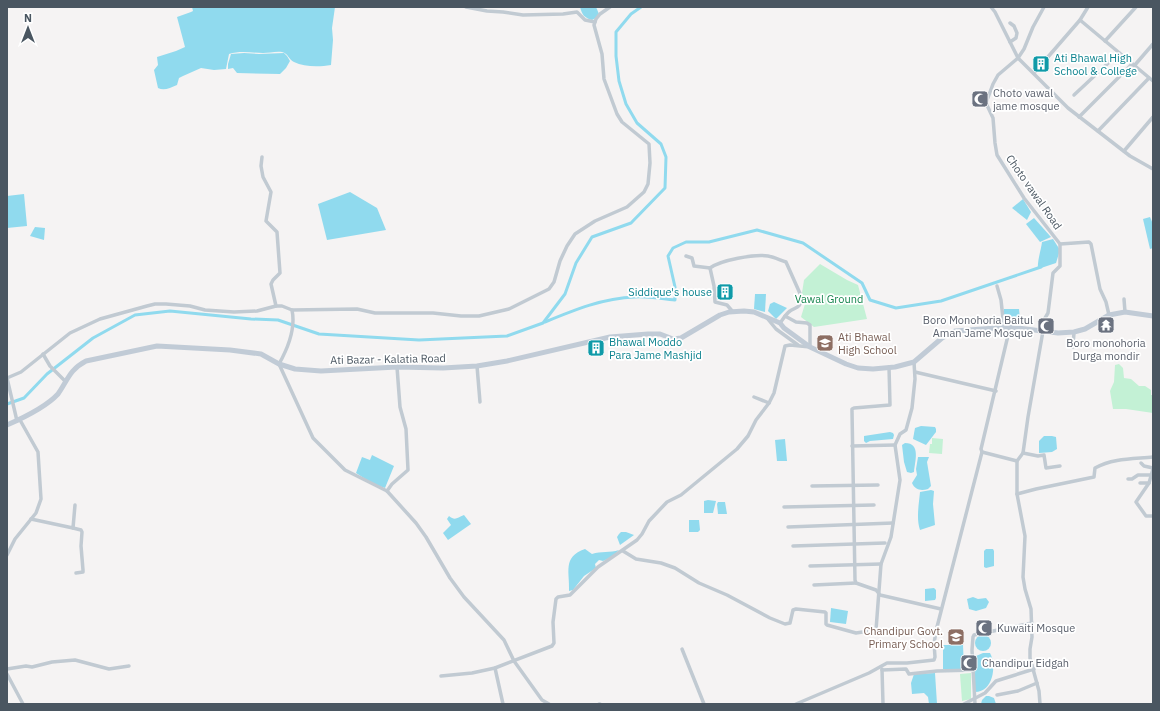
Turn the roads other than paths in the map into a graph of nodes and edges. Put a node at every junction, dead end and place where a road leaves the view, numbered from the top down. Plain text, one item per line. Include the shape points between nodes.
1 (466, 7) edge
2 (610, 7) edge
3 (991, 7) edge
4 (1044, 7) edge
5 (1088, 7) edge
6 (1136, 7) edge
7 (1080, 20) junction
8 (595, 22) junction
9 (1010, 23) dead end
10 (1105, 41) junction
11 (1010, 42) junction
12 (1153, 44) edge
13 (1119, 53) junction
14 (1018, 58) junction
15 (1133, 65) junction
16 (1034, 73) junction
17 (1148, 78) junction
18 (1153, 81) edge
19 (1074, 95) dead end
20 (1079, 117) junction
21 (1153, 117) edge
22 (1098, 131) junction
23 (1124, 151) junction
24 (262, 157) dead end
25 (1153, 169) edge
26 (1060, 244) junction
27 (686, 256) dead end
28 (710, 268) junction
29 (997, 286) dead end
30 (1124, 299) dead end
31 (276, 306) junction
32 (292, 310) junction
33 (733, 312) junction
34 (1125, 312) junction
35 (1109, 315) junction
36 (764, 316) junction
37 (785, 316) junction
38 (1153, 316) edge
39 (780, 324) junction
40 (1010, 327) junction
41 (1004, 328) junction
42 (1042, 331) junction
43 (1074, 332) junction
44 (800, 346) junction
45 (810, 347) junction
46 (1072, 348) dead end
47 (43, 354) junction
48 (914, 362) junction
49 (279, 364) junction
50 (477, 366) junction
51 (397, 367) junction
52 (889, 368) junction
53 (915, 372) junction
54 (7, 378) edge
55 (65, 382) junction
56 (996, 391) junction
57 (754, 397) dead end
58 (480, 402) dead end
59 (769, 403) junction
60 (18, 420) junction
61 (7, 424) edge
62 (895, 445) junction
63 (852, 446) junction
64 (982, 452) junction
65 (1024, 453) junction
66 (1153, 457) edge
67 (1018, 460) junction
68 (1141, 463) dead end
69 (1060, 466) dead end
70 (1153, 469) edge
71 (1151, 475) junction
72 (1128, 479) dead end
73 (1140, 483) dead end
74 (1149, 483) junction
75 (853, 485) junction
76 (878, 485) dead end
77 (812, 486) dead end
78 (387, 491) junction
79 (1016, 494) junction
80 (874, 504) dead end
81 (75, 505) dead end
82 (853, 505) junction
83 (784, 507) dead end
84 (1153, 516) edge
85 (31, 518) junction
86 (893, 523) junction
87 (854, 525) junction
88 (788, 527) dead end
89 (73, 528) junction
90 (885, 543) dead end
91 (854, 545) junction
92 (793, 546) dead end
93 (623, 551) junction
94 (7, 555) edge
95 (855, 564) junction
96 (881, 564) junction
97 (810, 566) dead end
98 (76, 572) dead end
99 (856, 583) junction
100 (814, 585) dead end
101 (878, 593) junction
102 (941, 609) junction
103 (1032, 623) junction
104 (682, 649) dead end
105 (514, 661) junction
106 (129, 666) dead end
107 (496, 668) junction
108 (882, 668) junction
109 (7, 669) edge
110 (1034, 669) junction
111 (974, 670) junction
112 (7, 674) edge
113 (441, 676) dead end
114 (1037, 683) junction
115 (997, 695) dead end
116 (974, 702) edge
117 (23, 704) edge
118 (503, 704) edge
119 (549, 704) edge
120 (704, 704) edge
121 (796, 704) edge
122 (883, 704) edge
123 (964, 704) edge
124 (1040, 704) edge

1 - 8 street via 523,15 577,12 585,20
2 - 8 street via 600,14
3 - 11 street
4 - 14 street, Choto vawal Road
5 - 7 street
6 - 10 street
7 - 10 street
7 - 16 street
8 - 32 street via 604,79 617,114 622,122 649,144 651,158 648,184 644,192 627,207 595,221 575,234 567,246 549,289 509,309 479,316 375,313 357,309
9 - 11 street via 1017,33 1016,38
10 - 13 street
11 - 14 street
12 - 15 street
13 - 15 street
13 - 19 street
14 - 16 street
14 - 26 street, Choto vawal Road via 998,75 986,100 993,118 997,155 1024,198
15 - 17 street
15 - 20 street
16 - 20 street
17 - 18 street
17 - 22 street
20 - 22 street
21 - 23 street
22 - 23 street
23 - 25 street
24 - 31 street via 263,177 271,192 266,221 277,232 280,273 271,284
26 - 35 street via 1091,244 1100,288
26 - 42 street, Choto vawal Road via 1060,266 1053,273 1048,313 1041,325
27 - 28 street via 692,258 694,266
28 - 33 street via 715,302 727,305
28 - 37 street via 742,258 767,256 786,262 802,303
29 - 41 street
30 - 34 street
31 - 32 street
31 - 47 street via 257,311 234,312 155,304 87,325 70,333
32 - 49 street via 293,322 289,345
33 - 36 main road, Ati Bazar - Kalatia Road via 754,312
33 - 50 main road, Ati Bazar - Kalatia Road via 720,315 681,338 673,339 660,334 610,338
34 - 35 main road
34 - 38 main road
35 - 43 main road via 1085,329
36 - 39 main road, Ati Bazar - Kalatia Road
36 - 44 street via 776,329
37 - 39 street
37 - 45 street via 796,322 806,323 810,327
39 - 45 main road, Ati Bazar - Kalatia Road
40 - 41 main road
40 - 42 main road
40 - 56 street
41 - 48 main road via 955,331 942,338
42 - 43 main road
42 - 65 street, Choto vawal Road
43 - 46 street
44 - 45 street
44 - 59 street via 785,346 774,393
45 - 52 main road via 858,368
47 - 54 street via 21,372
47 - 55 street
48 - 52 main road
48 - 53 street
49 - 51 main road, Ati Bazar - Kalatia Road via 295,369 322,371
49 - 55 main road, Ati Bazar - Kalatia Road via 261,354 157,346 86,361 75,368
49 - 78 street via 313,438 345,470
50 - 51 main road, Ati Bazar - Kalatia Road
50 - 58 street
51 - 78 street via 400,407 406,429 408,470
52 - 63 street via 890,405 852,409
53 - 56 street
53 - 62 street via 912,408 906,430 900,434
54 - 60 street
55 - 60 main road, Ati Bazar - Kalatia Road via 58,394 46,404
56 - 64 street
57 - 59 street
59 - 93 street via 737,449 681,495 666,502 649,521 638,540
60 - 61 main road, Ati Bazar - Kalatia Road
60 - 85 street via 38,452 41,499 36,513
62 - 63 street
62 - 86 street via 900,480
63 - 75 street
64 - 67 street
64 - 102 street
65 - 67 street
65 - 69 street via 1044,456 1046,468
66 - 79 street via 1107,463 1095,468 1094,477
67 - 79 street
68 - 70 street
70 - 71 street
71 - 72 street via 1138,475
71 - 74 street
73 - 74 street
74 - 84 street via 1136,502 1146,516
75 - 76 street
75 - 77 street
75 - 82 street
78 - 105 street via 416,523 464,597 504,640
79 - 103 street via 1025,536 1023,577
80 - 82 street
81 - 89 street
82 - 83 street
82 - 87 street
85 - 89 street
85 - 94 street
86 - 87 street
86 - 96 street via 891,537
87 - 88 street
87 - 91 street
89 - 98 street via 82,532 84,570
90 - 91 street
91 - 92 street
91 - 95 street
93 - 101 street via 636,559 675,568 699,584 785,624 790,623 793,610 796,608 825,612 827,625 856,632 876,630
93 - 105 street via 598,567 570,595 556,599 552,646
95 - 96 street
95 - 97 street
95 - 99 street
96 - 101 street
99 - 100 street
99 - 101 street
101 - 102 street
102 - 108 street via 934,643 934,660 887,663
103 - 110 street via 1030,658
103 - 111 street via 974,635
104 - 120 street
105 - 107 street
105 - 119 street via 542,700
106 - 109 street via 109,668 69,660
107 - 113 street
107 - 118 street
108 - 111 street via 906,668 909,674
108 - 121 street
108 - 122 street
110 - 114 street
110 - 116 street via 996,681
111 - 116 street
112 - 117 street
114 - 115 street via 1018,691
114 - 124 street
116 - 123 street

